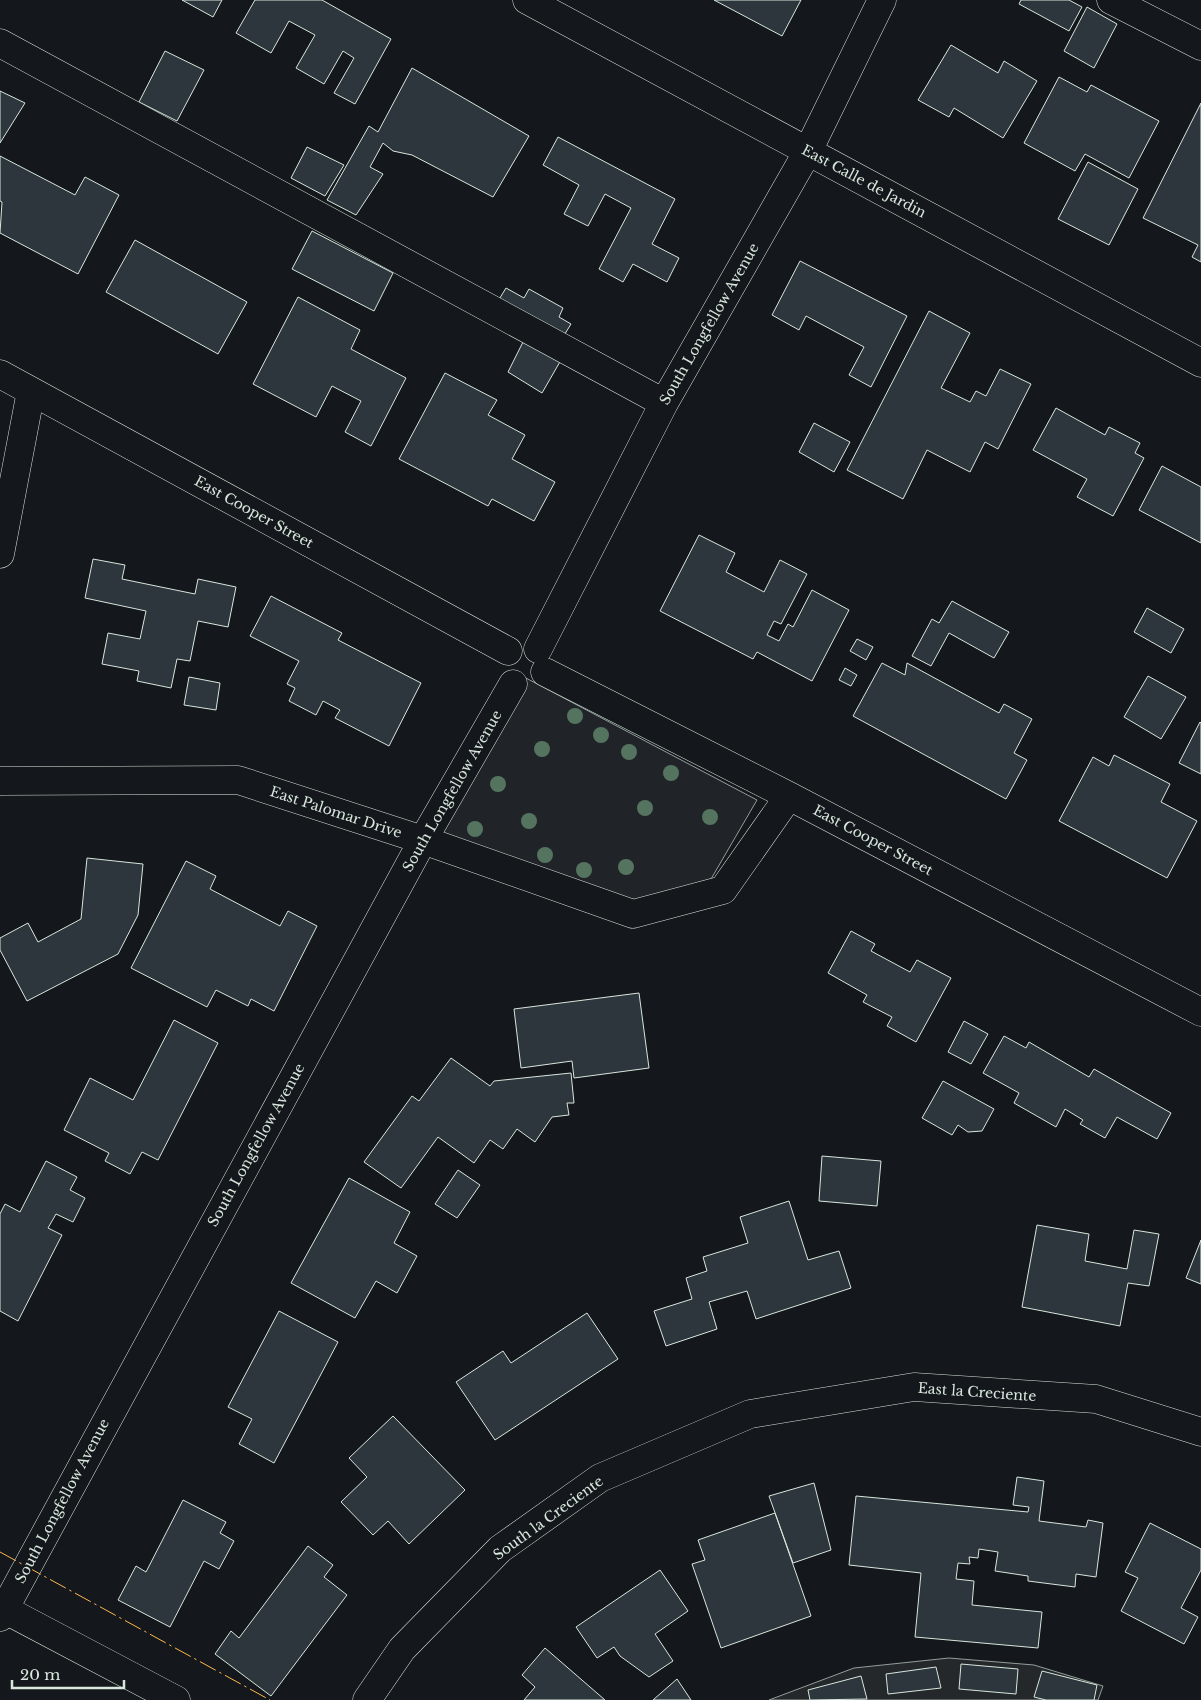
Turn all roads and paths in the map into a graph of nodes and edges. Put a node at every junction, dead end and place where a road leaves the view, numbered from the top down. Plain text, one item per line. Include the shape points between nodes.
1 (527, 0) edge
2 (882, 0) edge
3 (1111, 0) edge
4 (0, 43) edge
5 (1201, 46) edge
6 (808, 151) junction
7 (1201, 363) edge
8 (0, 374) edge
9 (31, 391) junction
10 (664, 403) junction
11 (0, 554) edge
12 (508, 651) junction
13 (541, 660) junction
14 (513, 684) junction
15 (0, 781) edge
16 (789, 796) junction
17 (423, 840) junction
18 (1201, 1012) edge
19 (750, 1414) joint
20 (1201, 1432) edge
21 (1, 1611) edge
22 (176, 1700) edge
23 (366, 1700) edge

1 - 6 street, East Calle de Jardin
2 - 6 street, South Longfellow Avenue
3 - 5 street
4 - 10 street
6 - 7 street, East Calle de Jardin
6 - 10 street, South Longfellow Avenue
8 - 9 street, East Cooper Street
9 - 11 street
9 - 12 street, East Cooper Street
10 - 13 street, South Longfellow Avenue
12 - 13 street via 522,643
12 - 14 street via 502,661 502,669
13 - 14 street via 537,682 523,687
13 - 16 street, East Cooper Street
14 - 17 street, South Longfellow Avenue
15 - 17 street, East Palomar Drive via 238,780
16 - 17 street, East Palomar Drive via 723,890 633,914
16 - 18 street, East Cooper Street
17 - 21 street, South Longfellow Avenue
19 - 20 street, East la Creciente via 914,1387 1096,1399
19 - 23 street, South la Creciente via 600,1478 500,1549 402,1649
21 - 22 street

